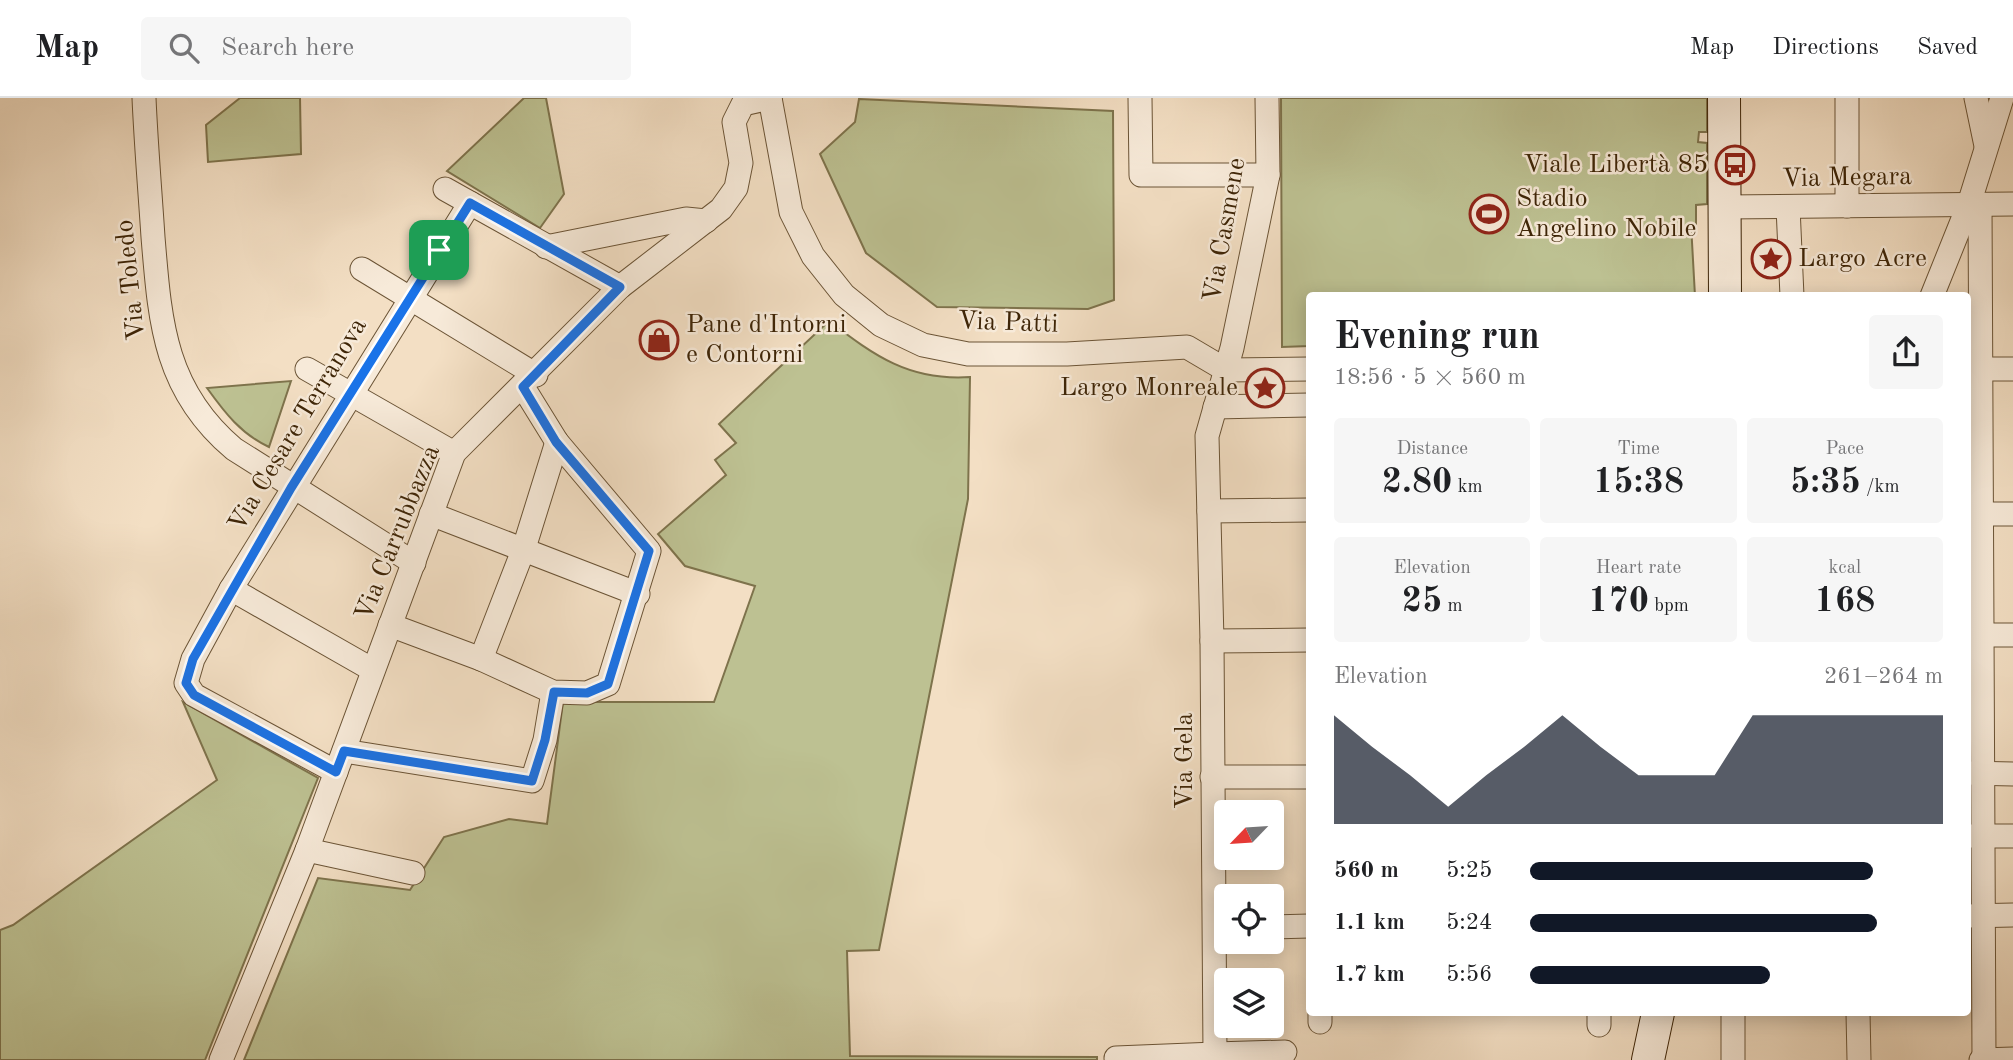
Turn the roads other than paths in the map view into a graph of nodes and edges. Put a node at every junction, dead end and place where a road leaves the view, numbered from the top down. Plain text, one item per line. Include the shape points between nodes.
1 (144, 98) edge
2 (770, 98) edge
3 (1140, 98) edge
4 (1268, 98) edge
5 (1724, 98) edge
6 (1847, 98) edge
7 (1976, 98) edge
8 (2001, 98) edge
9 (1987, 150) junction
10 (1268, 175) junction
11 (444, 189) dead end
12 (470, 203) junction
13 (1974, 204) junction
14 (2013, 204) edge
15 (1847, 206) junction
16 (1725, 207) junction
17 (1788, 207) junction
18 (706, 221) junction
19 (547, 247) junction
20 (362, 269) dead end
21 (620, 287) junction
22 (1725, 292) edge
23 (1792, 292) edge
24 (1933, 292) edge
25 (409, 297) junction
26 (307, 369) dead end
27 (1306, 369) edge
28 (1974, 369) edge
29 (2013, 369) edge
30 (1226, 370) junction
31 (529, 381) junction
32 (350, 393) junction
33 (1306, 405) edge
34 (1216, 407) junction
35 (556, 442) junction
36 (454, 453) junction
37 (291, 488) junction
38 (1306, 510) edge
39 (1209, 511) junction
40 (431, 514) junction
41 (1974, 514) edge
42 (2013, 514) edge
43 (524, 548) junction
44 (414, 564) junction
45 (1973, 569) edge
46 (231, 589) junction
47 (638, 594) junction
48 (390, 625) junction
49 (1974, 635) edge
50 (2013, 635) edge
51 (1306, 640) edge
52 (1212, 641) junction
53 (481, 659) junction
54 (373, 670) junction
55 (554, 692) junction
56 (1974, 704) edge
57 (340, 762) junction
58 (1975, 773) edge
59 (2013, 774) edge
60 (1212, 777) junction
61 (1306, 777) edge
62 (1975, 836) edge
63 (2013, 836) edge
64 (307, 850) junction
65 (413, 873) dead end
66 (1218, 884) edge
67 (1975, 915) edge
68 (2013, 915) edge
69 (1306, 926) edge
70 (1284, 927) edge
71 (1220, 954) edge
72 (1657, 1016) edge
73 (1733, 1016) edge
74 (1858, 1016) edge
75 (1285, 1052) dead end
76 (1215, 1054) junction
77 (1116, 1058) edge
78 (2013, 1059) edge
79 (221, 1060) edge
80 (1648, 1060) edge
81 (1733, 1060) edge
82 (1859, 1060) edge
83 (1983, 1060) edge

1 - 37 street, Via Toledo via 159,311 167,351 191,404 211,430
2 - 18 street, Via Carrubbazza via 743,104 734,122 741,163 736,188
2 - 30 street, Via Patti via 792,212 813,256 844,295 881,326 923,345 968,354 1187,347
3 - 10 street via 1141,175
4 - 10 street, Via Casmene
5 - 16 street
6 - 15 street
7 - 9 street
8 - 9 street
9 - 13 street
10 - 30 street, Via Casmene
11 - 12 street
12 - 19 street
12 - 25 street, Via Cesare Terranova
13 - 14 street, Via Megara
13 - 15 street, Via Megara
13 - 24 street
13 - 28 street
15 - 17 street, Via Megara
16 - 17 street, Via Megara
16 - 22 street
17 - 23 street
18 - 19 street via 686,219
18 - 21 street, Via Carrubbazza
19 - 21 street
20 - 25 street
21 - 31 street, Via Carrubbazza
25 - 31 street
25 - 32 street, Via Cesare Terranova
26 - 32 street
27 - 30 street
28 - 29 street
28 - 41 street
30 - 34 street, Via Gela
31 - 35 street
31 - 36 street, Via Carrubbazza
32 - 36 street
32 - 37 street, Via Cesare Terranova
33 - 34 street
34 - 39 street, Via Gela via 1207,436
35 - 43 street
35 - 47 street via 649,551
36 - 40 street, Via Carrubbazza
37 - 44 street, Via Toledo
37 - 46 street, Via Cesare Terranova
38 - 39 street
39 - 52 street, Via Gela
40 - 43 street
40 - 44 street, Via Carrubbazza
41 - 42 street
41 - 45 street
43 - 47 street
43 - 53 street
44 - 48 street, Via Carrubbazza
45 - 49 street
46 - 54 street
46 - 57 street, Via Cesare Terranova via 193,659 186,683 194,695
47 - 55 street via 608,684 587,693
48 - 53 street
48 - 54 street, Via Carrubbazza
49 - 50 street
49 - 56 street
51 - 52 street
52 - 60 street, Via Gela
53 - 55 street
54 - 57 street, Via Carrubbazza
55 - 57 street via 532,781
56 - 58 street
57 - 64 street, Via Carrubbazza
58 - 59 street
58 - 62 street
60 - 61 street
60 - 66 street, Via Gela
62 - 63 street
62 - 67 street
64 - 65 street
64 - 79 street, Via Carrubbazza
67 - 68 street
67 - 83 street
69 - 70 street
71 - 76 street, Via Gela
72 - 80 street
73 - 81 street
74 - 82 street
75 - 76 street
76 - 77 street
78 - 83 street

